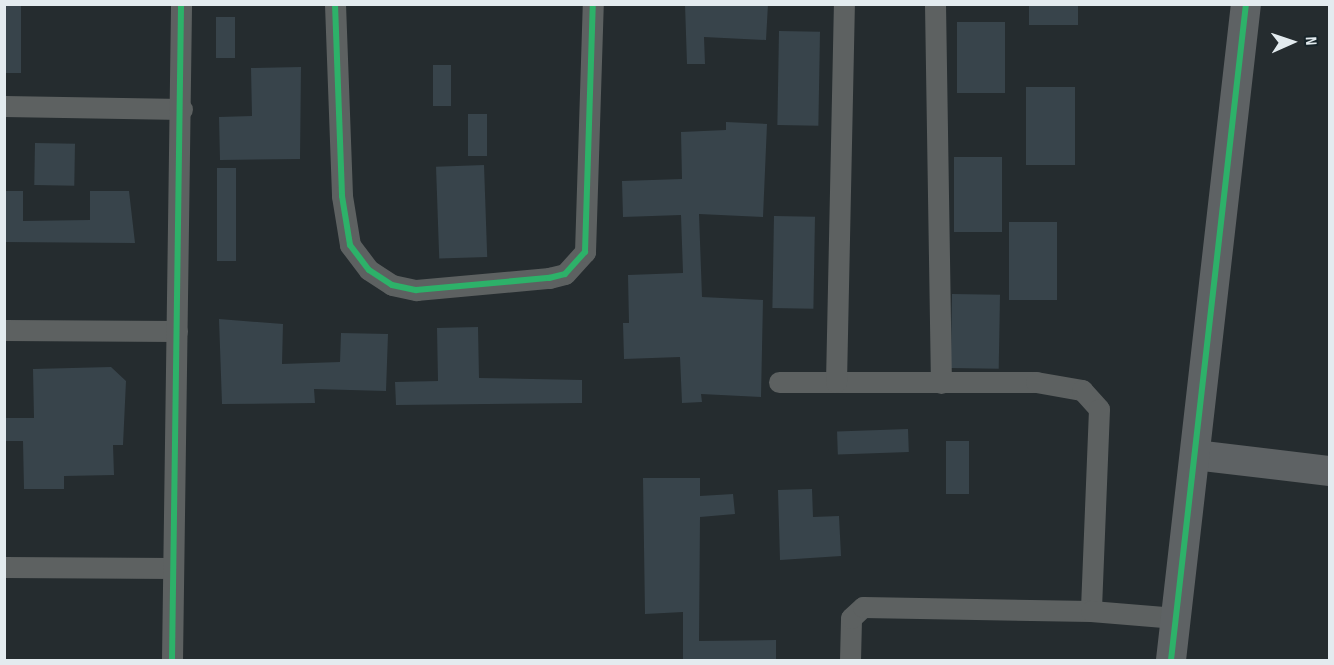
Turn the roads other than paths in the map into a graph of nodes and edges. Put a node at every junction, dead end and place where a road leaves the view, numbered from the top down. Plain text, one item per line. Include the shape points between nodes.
1 (181, 4) edge
2 (335, 4) edge
3 (593, 4) edge
4 (843, 4) edge
5 (935, 4) edge
6 (1246, 4) edge
7 (4, 106) edge
8 (182, 109) junction
9 (4, 330) edge
10 (177, 331) junction
11 (779, 382) dead end
12 (836, 382) junction
13 (941, 383) junction
14 (1195, 454) junction
15 (1329, 471) edge
16 (4, 567) edge
17 (173, 568) junction
18 (1091, 611) junction
19 (1176, 618) junction
20 (172, 660) edge
21 (850, 660) edge
22 (1171, 660) edge

1 - 8 street
2 - 3 street via 342,196 350,245 369,270 392,285 416,290 549,278 565,274 585,252
4 - 12 street
5 - 13 street
6 - 14 street
7 - 8 street
8 - 10 street
9 - 10 street
10 - 17 street
11 - 12 street
12 - 13 street
13 - 18 street via 1066,384 1087,394 1099,409
14 - 15 street
14 - 19 street
16 - 17 street
17 - 20 street
18 - 19 street
18 - 21 street via 863,607 851,618
19 - 22 street

